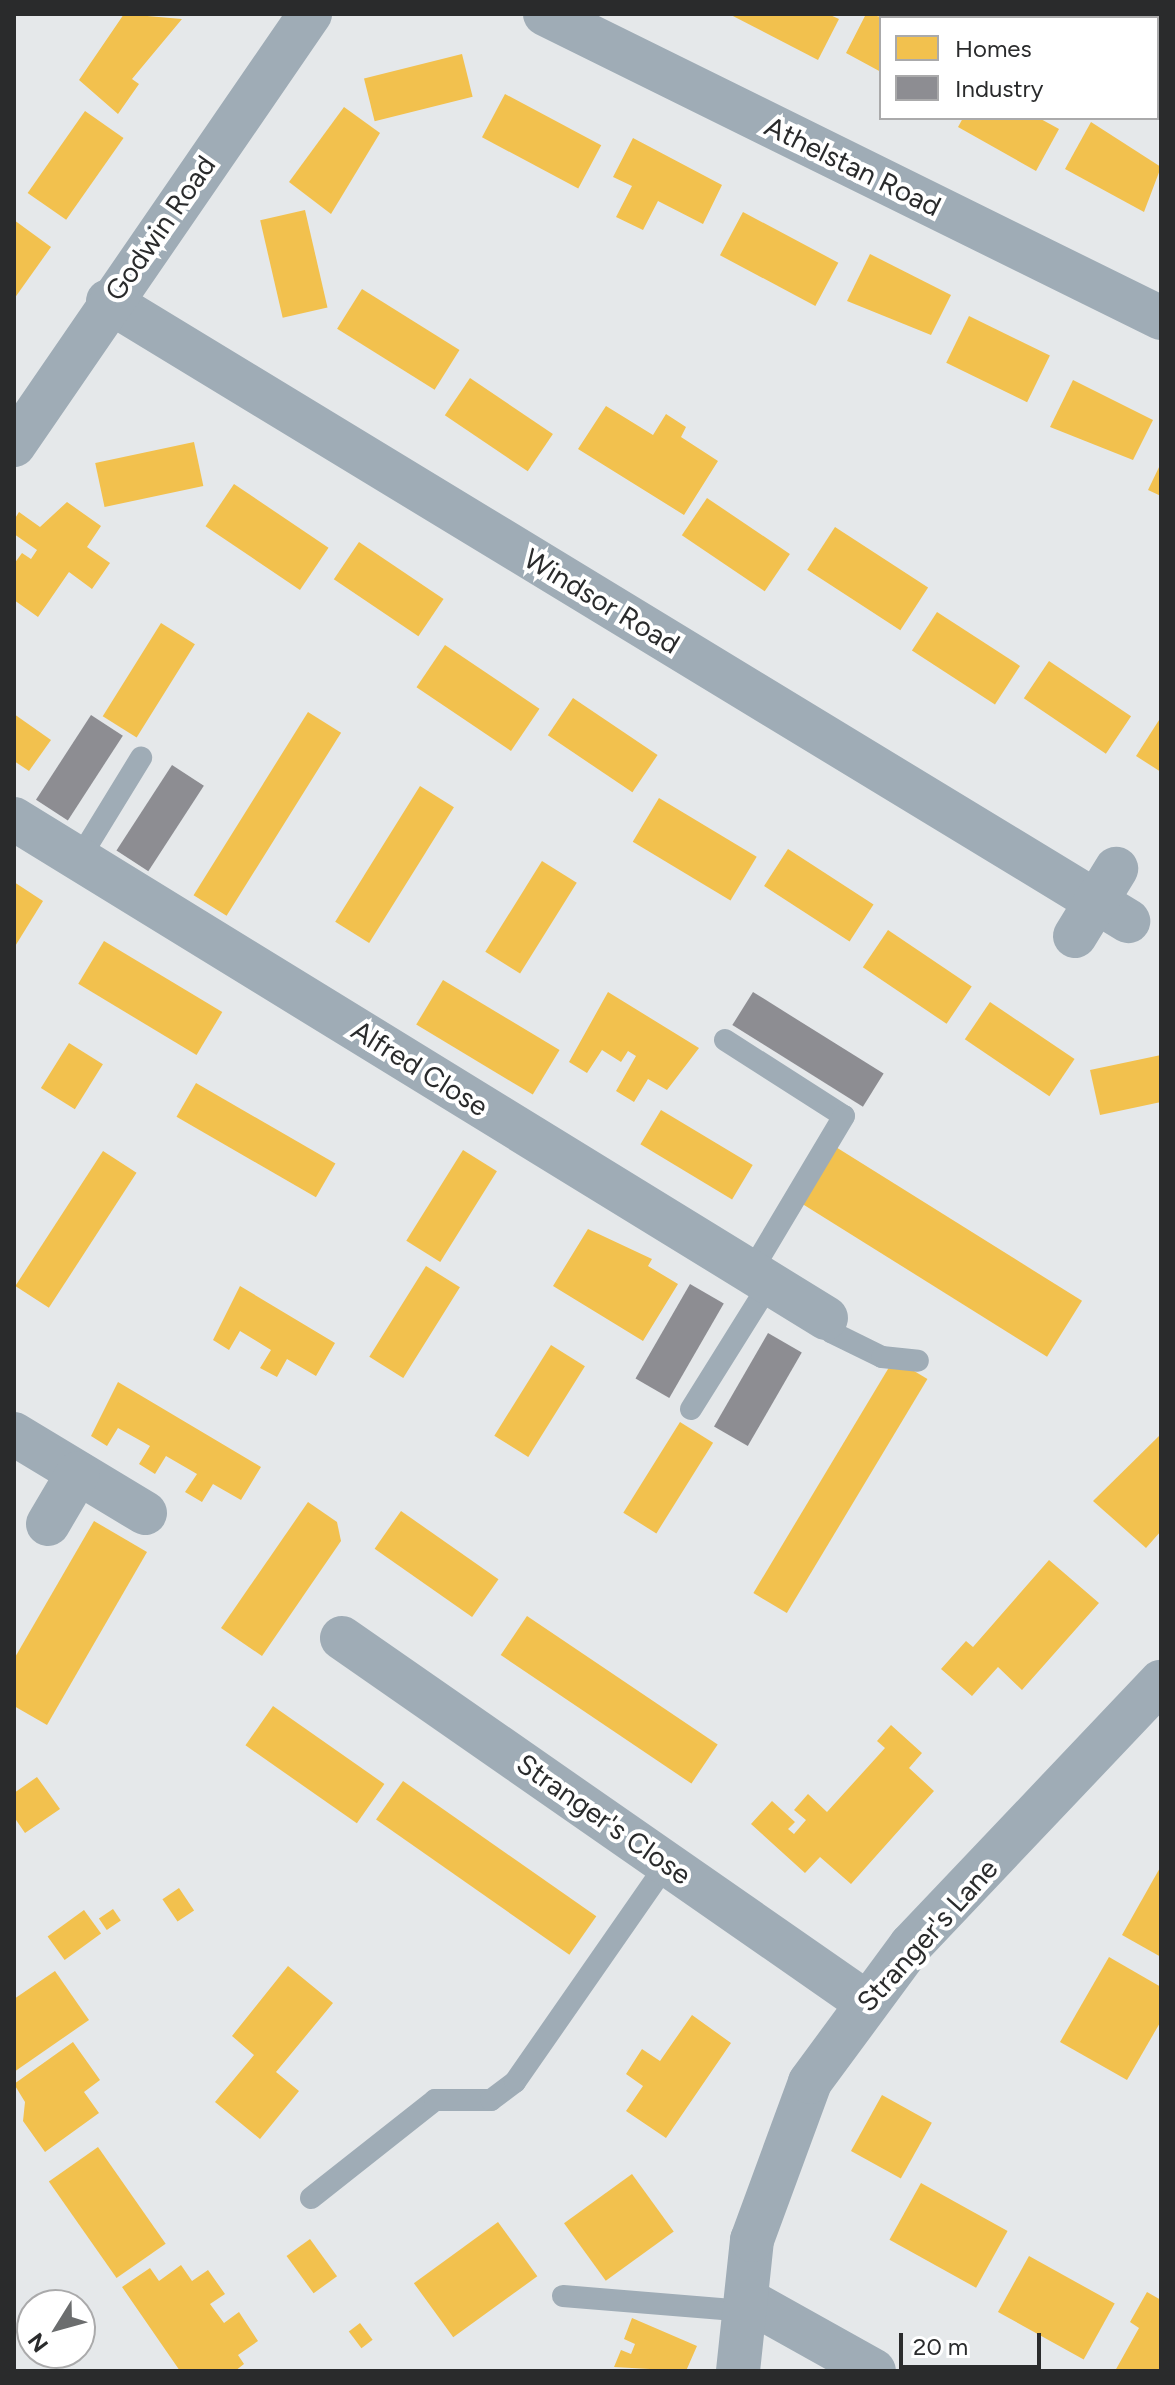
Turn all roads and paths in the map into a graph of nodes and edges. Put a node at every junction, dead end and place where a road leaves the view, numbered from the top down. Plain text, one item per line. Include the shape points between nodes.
1 (310, 14) edge
2 (545, 14) edge
3 (108, 301) junction
4 (1161, 318) edge
5 (14, 445) edge
6 (141, 758) dead end
7 (14, 819) edge
8 (79, 859) junction
9 (1104, 907) dead end
10 (725, 1040) dead end
11 (760, 1278) junction
12 (826, 1318) joint
13 (918, 1361) dead end
14 (691, 1409) dead end
15 (14, 1434) edge
16 (78, 1473) junction
17 (145, 1513) dead end
18 (48, 1524) dead end
19 (342, 1638) dead end
20 (1161, 1682) edge
21 (668, 1862) junction
22 (864, 2001) junction
23 (311, 2198) dead end
24 (563, 2296) dead end
25 (748, 2306) junction
26 (738, 2371) edge
27 (874, 2371) edge

1 - 3 street, Godwin Road
2 - 4 street, Athelstan Road
3 - 5 street, Godwin Road
3 - 9 street, Windsor Road
6 - 8 lane
7 - 8 street, Alfred Close
8 - 11 street, Alfred Close
10 - 11 lane via 844,1116
11 - 12 street, Alfred Close
11 - 14 lane
12 - 13 lane via 831,1332 882,1357
15 - 16 street
16 - 17 street
16 - 18 street
19 - 21 street, Stranger's Close
20 - 22 street, Stranger's Lane
21 - 22 street, Stranger's Close
21 - 23 lane via 515,2082 491,2100 435,2100
22 - 25 street, Stranger's Lane via 810,2082 786,2133 752,2240
24 - 25 lane
25 - 26 street, Stranger's Lane
25 - 27 street

